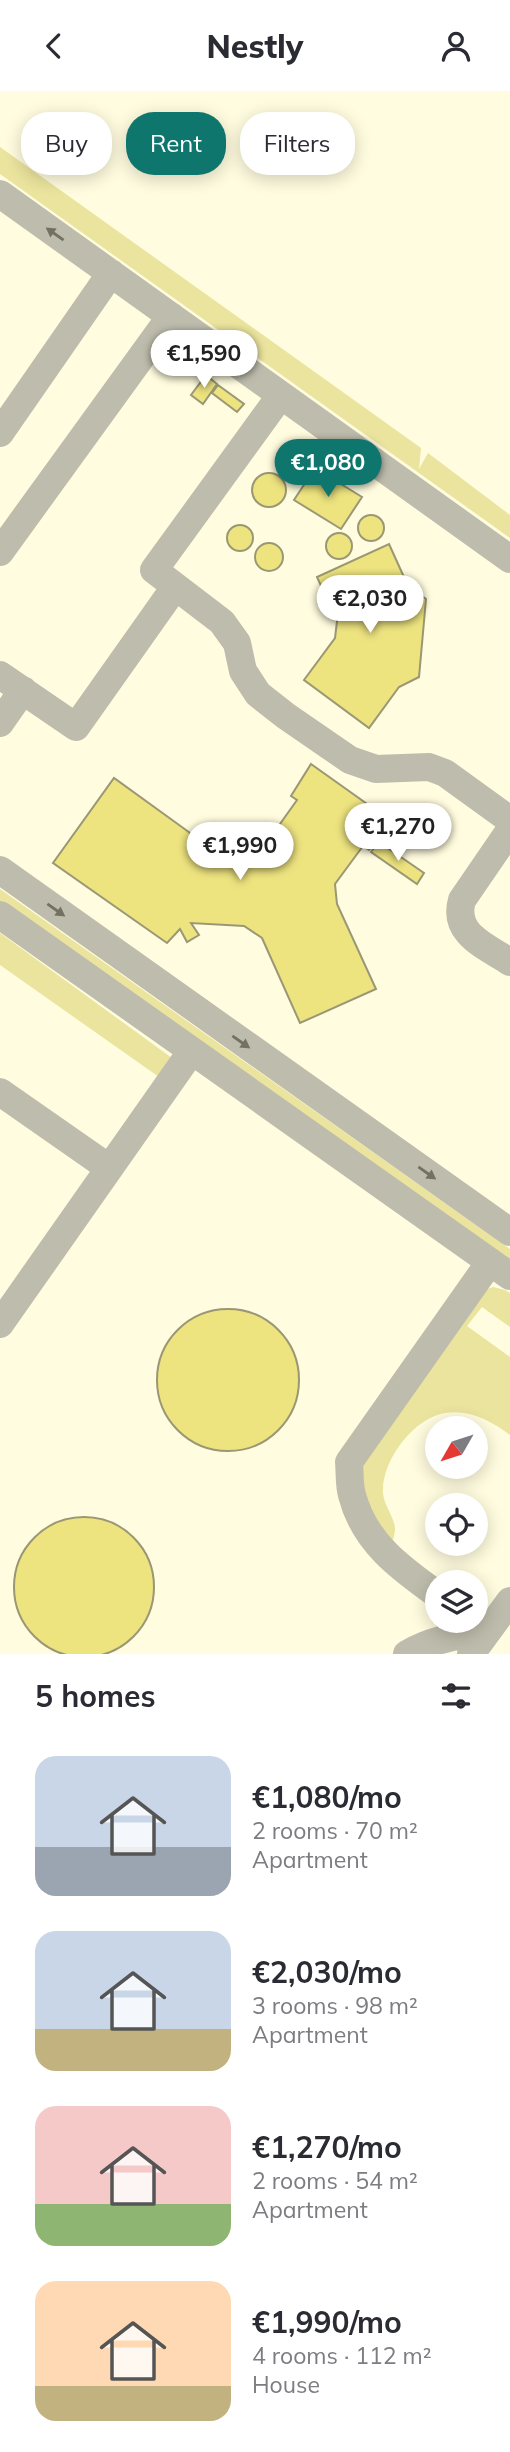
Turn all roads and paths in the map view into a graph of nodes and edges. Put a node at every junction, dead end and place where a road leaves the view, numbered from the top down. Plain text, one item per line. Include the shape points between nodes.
1 (0, 194) edge
2 (111, 273) junction
3 (171, 316) junction
4 (281, 395) junction
5 (0, 433) edge
6 (0, 552) edge
7 (510, 559) edge
8 (175, 587) junction
9 (11, 683) edge
10 (0, 723) edge
11 (510, 820) edge
12 (510, 830) edge
13 (0, 870) edge
14 (0, 915) edge
15 (510, 962) edge
16 (191, 1052) junction
17 (0, 1091) edge
18 (109, 1168) junction
19 (507, 1224) edge
20 (500, 1269) edge
21 (0, 1324) edge
22 (425, 1586) edge
23 (510, 1601) edge
24 (488, 1619) edge
25 (467, 1633) edge
26 (478, 1633) edge
27 (407, 1654) edge
28 (471, 1654) edge

2 -> 1 lane
2 - 3 lane
2 - 5 lane
3 - 4 lane
3 - 6 lane
4 - 7 lane
4 - 8 lane via 154,570
8 - 9 lane via 76,727
8 - 11 lane via 222,622 237,643 243,671 257,694 286,716 350,760 376,769 429,767 445,773
9 - 10 lane
12 - 15 lane via 459,910 468,933
13 -> 19 lane
14 - 16 lane
16 - 18 lane
16 - 20 lane
17 - 18 lane
18 - 21 lane
20 - 22 lane via 349,1462 351,1494 377,1547
23 - 24 lane
25 - 27 lane
26 - 28 lane

